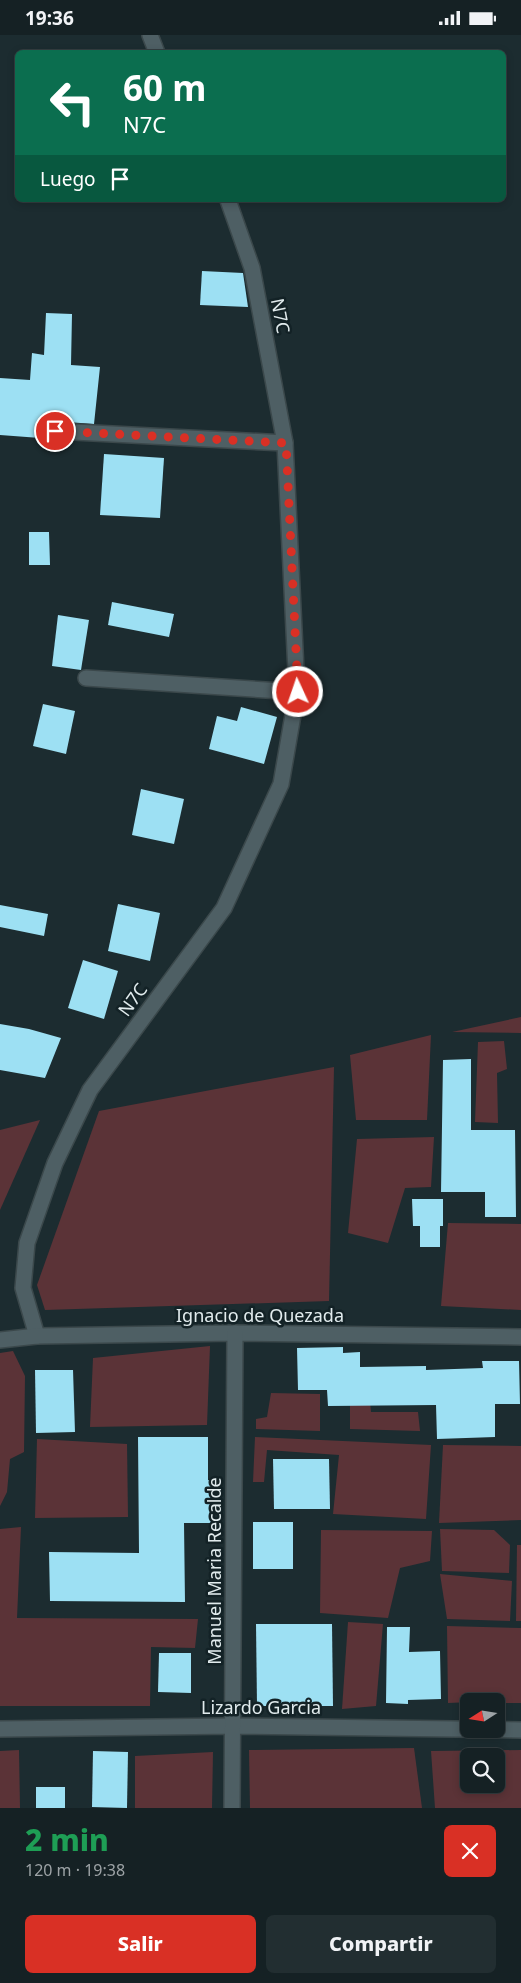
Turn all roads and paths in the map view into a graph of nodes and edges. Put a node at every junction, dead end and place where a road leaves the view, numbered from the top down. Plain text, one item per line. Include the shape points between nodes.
1 (150, 35) edge
2 (156, 50) edge
3 (229, 202) edge
4 (55, 431) dead end
5 (286, 443) junction
6 (86, 677) dead end
7 (298, 692) junction
8 (235, 1333) junction
9 (36, 1336) junction
10 (521, 1337) edge
11 (0, 1340) edge
12 (233, 1726) junction
13 (0, 1729) edge
14 (521, 1730) edge
15 (232, 1808) edge

1 - 2 street
3 - 5 street, N7C via 252,268
4 - 5 street
5 - 7 street, N7C
6 - 7 street
7 - 9 street, N7C via 281,784 224,908 90,1089 55,1163 27,1243 23,1288
8 - 9 street, Ignacio de Quezada
8 - 10 street, Ignacio de Quezada
8 - 12 street, Manuel Maria Recalde
9 - 11 street, Ignacio de Quezada
12 - 13 street, Lizardo Garcia
12 - 14 street, Lizardo Garcia
12 - 15 street, Manuel Maria Recalde

